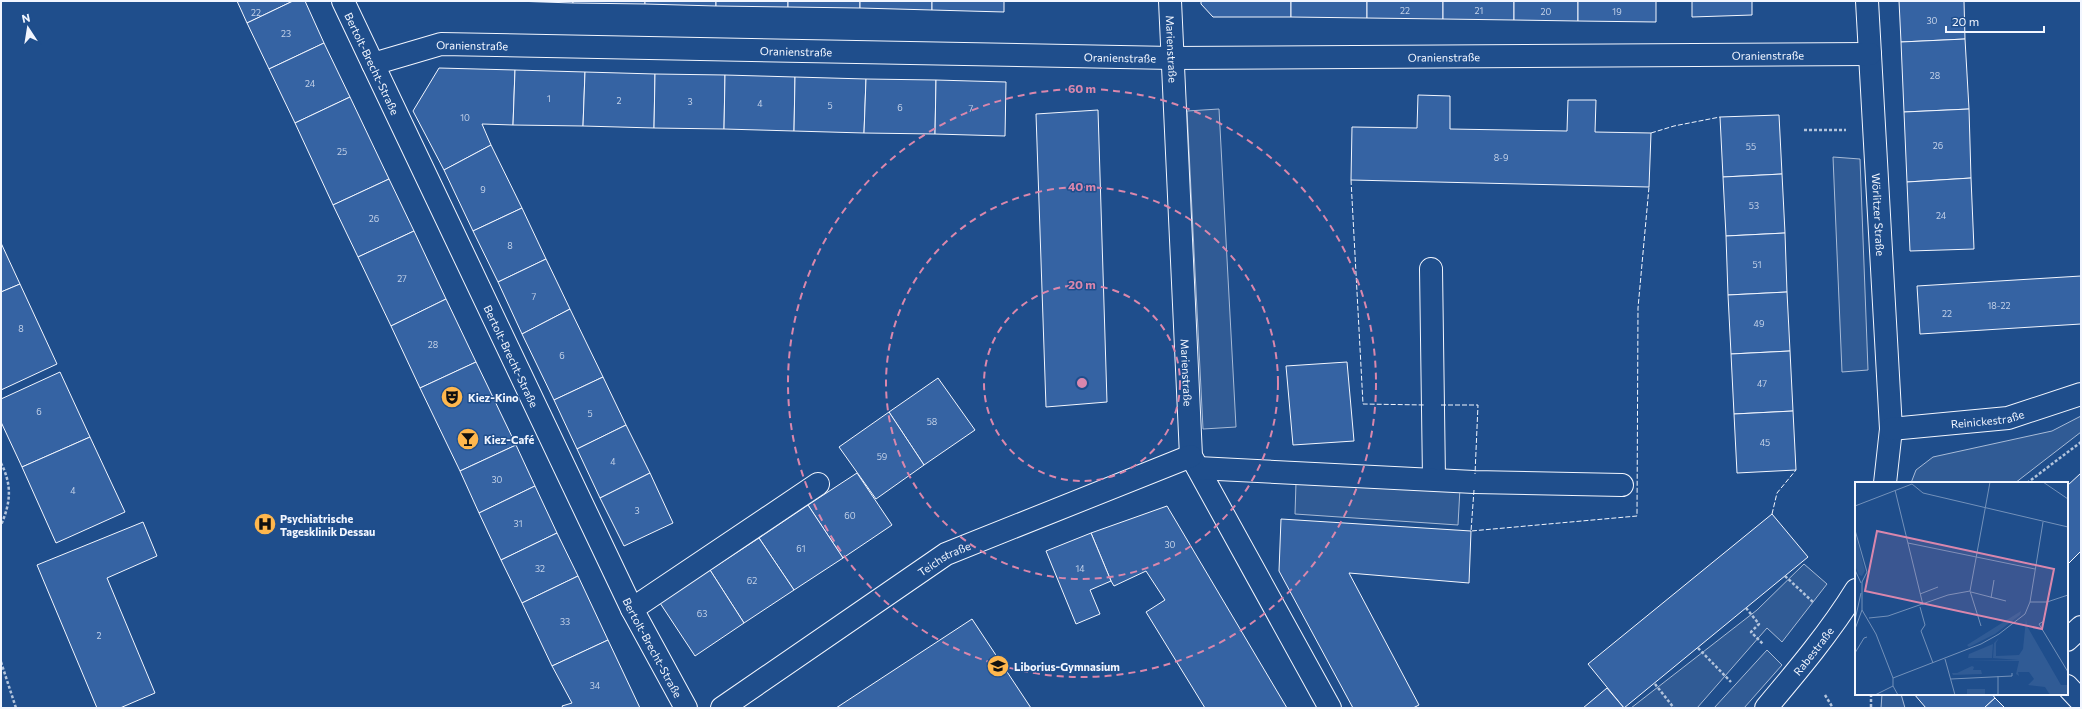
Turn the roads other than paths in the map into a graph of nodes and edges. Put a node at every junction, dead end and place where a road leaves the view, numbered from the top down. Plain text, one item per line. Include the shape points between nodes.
1 (342, 1) edge
2 (1170, 1) edge
3 (1867, 1) edge
4 (1870, 54) junction
5 (1172, 58) junction
6 (373, 64) junction
7 (1431, 269) dead end
8 (2081, 394) edge
9 (1891, 429) junction
10 (1194, 462) junction
11 (1434, 480) junction
12 (1885, 482) edge
13 (818, 484) dead end
14 (1622, 485) dead end
15 (1855, 592) edge
16 (632, 609) junction
17 (2081, 627) edge
18 (2068, 639) edge
19 (2068, 687) edge
20 (2081, 701) edge
21 (686, 708) edge
22 (722, 708) edge
23 (1330, 708) edge
24 (1766, 708) edge

1 - 6 street, Bertolt-Brecht-Straße
2 - 5 street, Marienstraße
3 - 4 street, Wörlitzer Straße
4 - 5 street, Oranienstraße
4 - 9 street, Wörlitzer Straße
5 - 6 street, Oranienstraße via 441,44
5 - 10 street, Marienstraße
6 - 16 street, Bertolt-Brecht-Straße
7 - 11 street
8 - 9 street, Reinickestraße via 2008,418
9 - 12 street
10 - 11 street
10 - 22 street, Teichstraße via 946,554
10 - 23 street, Marienstraße
11 - 14 street
13 - 16 street
15 - 24 street, Rabestraße via 1839,618
16 - 21 street, Bertolt-Brecht-Straße
17 - 18 street
19 - 20 street

